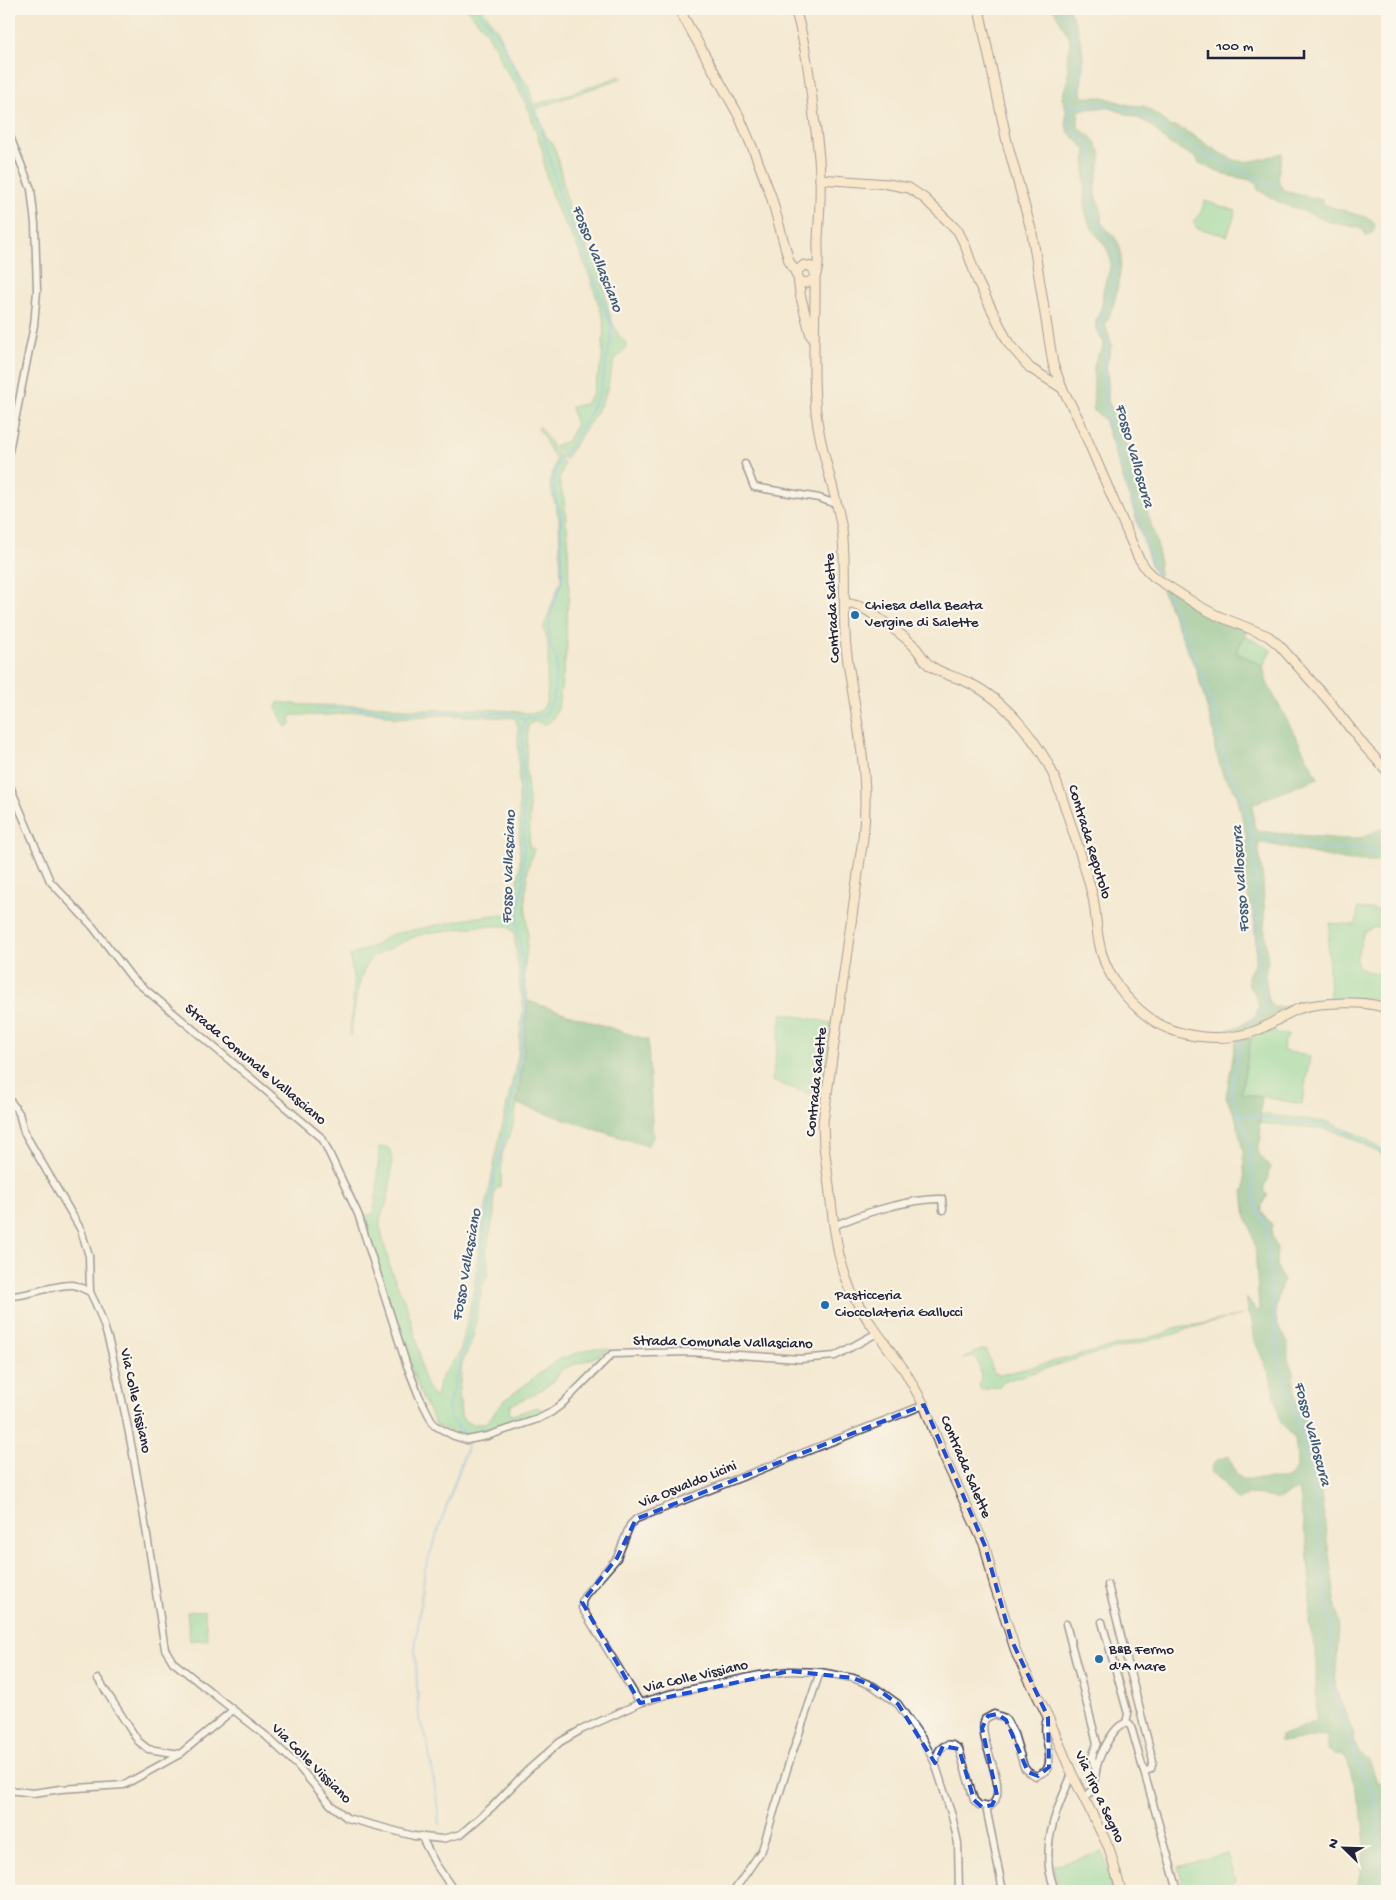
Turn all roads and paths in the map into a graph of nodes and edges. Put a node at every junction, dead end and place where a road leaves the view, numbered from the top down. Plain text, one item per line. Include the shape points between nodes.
1 (678, 9) edge
2 (795, 9) edge
3 (979, 9) edge
4 (9, 134) edge
5 (820, 179) junction
6 (817, 246) junction
7 (786, 248) junction
8 (805, 265) junction
9 (815, 274) junction
10 (798, 277) junction
11 (814, 356) junction
12 (1062, 388) junction
13 (9, 451) edge
14 (745, 464) dead end
15 (836, 504) junction
16 (845, 604) junction
17 (1387, 770) edge
18 (9, 784) edge
19 (1387, 1009) edge
20 (9, 1099) edge
21 (944, 1210) dead end
22 (834, 1226) junction
23 (90, 1292) junction
24 (9, 1296) edge
25 (877, 1333) junction
26 (924, 1404) junction
27 (1108, 1585) dead end
28 (1102, 1622) dead end
29 (1066, 1624) dead end
30 (820, 1672) junction
31 (98, 1679) dead end
32 (640, 1703) junction
33 (233, 1710) junction
34 (1048, 1717) junction
35 (1126, 1723) junction
36 (180, 1754) junction
37 (936, 1762) junction
38 (1096, 1772) junction
39 (1144, 1772) junction
40 (1072, 1774) junction
41 (9, 1790) edge
42 (1084, 1798) junction
43 (986, 1807) junction
44 (421, 1836) junction
45 (454, 1891) edge
46 (734, 1891) edge
47 (959, 1891) edge
48 (1003, 1891) edge
49 (1055, 1891) edge
50 (1121, 1891) edge
51 (1178, 1891) edge

1 - 7 street via 739,116 768,188
2 - 5 street via 809,70
3 - 12 street via 1007,142 1032,233 1053,364
4 - 13 street via 31,189 37,291 34,325
5 - 6 street
5 - 12 street via 888,184 908,188 924,198 958,231 978,282 1009,344 1030,368
6 - 8 street
6 - 9 street
7 - 8 street via 794,260
7 - 10 street
8 - 9 street via 812,267
8 - 10 street via 800,267
9 - 10 street via 812,281 806,283
9 - 11 street
10 - 11 street
11 - 15 street, Contrada Salette via 816,414
12 - 17 street via 1146,569 1199,606 1268,636 1279,645
14 - 15 street via 754,487
15 - 16 street, Contrada Salette via 842,529
16 - 19 street, Contrada Reputolo via 861,607 907,639 928,664 984,691 1006,708 1037,746 1053,774 1075,836 1094,900 1098,940 1107,970 1153,1021 1190,1034 1215,1038 1241,1036 1260,1030 1302,1007 1356,1003
16 - 22 street, Contrada Salette via 846,648 865,764 866,813 823,1122
18 - 25 street, Strada Comunale Vallasciano via 50,881 93,927 132,978 322,1138 362,1226 419,1396 434,1425 454,1436 469,1439 487,1436 550,1413 612,1354 689,1352 800,1359 835,1356
20 - 23 street via 19,1113 24,1132 81,1230 89,1256
21 - 22 street via 942,1198 926,1198 854,1216
22 - 25 street, Contrada Salette via 839,1255 852,1294
23 - 24 street via 73,1285
23 - 33 street, Via Colle Vissiano via 98,1306 111,1348 136,1466 165,1649 174,1662
25 - 26 street, Contrada Salette
26 - 32 street, Via Osvaldo Licini via 636,1519 630,1525 617,1558 585,1595 582,1608
26 - 34 street, Contrada Salette via 944,1457 985,1546 1017,1655
27 - 39 street via 1153,1761 1151,1769
28 - 35 street via 1128,1714
29 - 38 street via 1097,1743 1092,1757
30 - 32 street, Via Colle Vissiano via 760,1675
30 - 37 street, Via Colle Vissiano via 853,1678 886,1694 898,1704
30 - 46 street via 762,1850
31 - 36 street via 138,1741 148,1749
32 - 44 street, Via Colle Vissiano via 560,1742 461,1834 442,1839
33 - 36 street
33 - 44 street, Via Colle Vissiano via 298,1766 330,1804 347,1818
34 - 40 street, Via Tiro a Segno
34 - 43 street via 1045,1725 1050,1763 1038,1776 1026,1770 1014,1734 1004,1718 994,1714 985,1719 983,1730 996,1778 997,1795 994,1803
35 - 38 street via 1112,1735
35 - 39 street via 1132,1728
36 - 41 street via 124,1785 34,1793
37 - 43 street via 938,1751 943,1746 959,1748 974,1800
37 - 47 street, Via Colle Vissiano via 958,1843
38 - 42 street via 1092,1792
39 - 51 street
40 - 42 street, Via Tiro a Segno
40 - 49 street via 1058,1803 1051,1835 1049,1868
42 - 50 street, Via Tiro a Segno via 1109,1848
43 - 48 street
44 - 45 street

